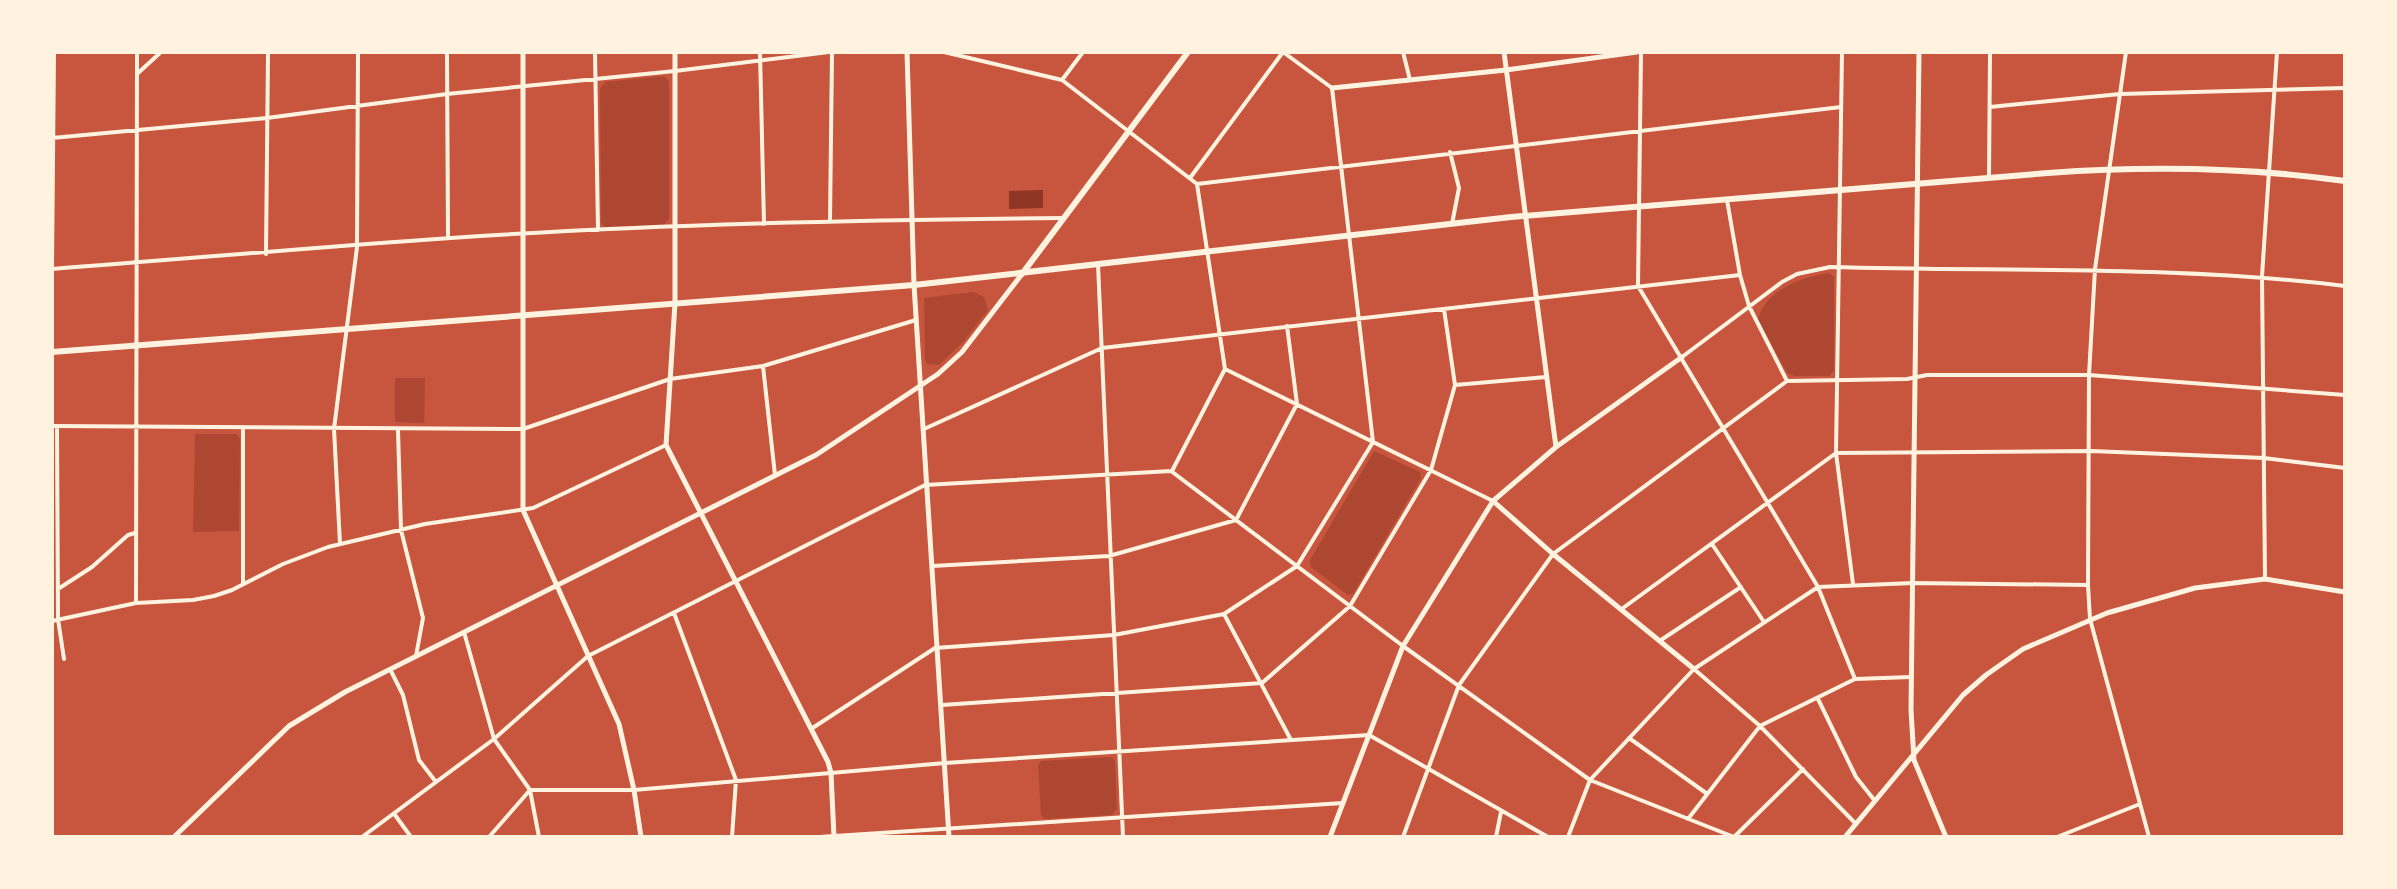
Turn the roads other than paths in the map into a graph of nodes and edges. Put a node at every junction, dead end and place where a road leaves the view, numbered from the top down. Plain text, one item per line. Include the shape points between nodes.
1 (54, 52) edge
2 (137, 52) edge
3 (161, 52) edge
4 (268, 52) edge
5 (358, 52) edge
6 (447, 52) edge
7 (523, 52) edge
8 (595, 52) edge
9 (675, 52) edge
10 (760, 52) edge
11 (830, 52) edge
12 (907, 52) edge
13 (944, 52) edge
14 (1083, 52) edge
15 (1188, 52) edge
16 (1283, 52) edge
17 (1403, 52) edge
18 (1504, 52) edge
19 (1639, 52) edge
20 (1842, 52) edge
21 (1919, 52) edge
22 (1991, 52) edge
23 (2126, 52) edge
24 (2277, 52) edge
25 (969, 55) edge
26 (1586, 56) edge
27 (761, 59) junction
28 (1506, 70) junction
29 (675, 71) junction
30 (137, 74) junction
31 (596, 79) junction
32 (1062, 80) junction
33 (1410, 80) junction
34 (523, 88) junction
35 (1332, 88) junction
36 (2345, 88) edge
37 (2276, 90) junction
38 (447, 94) junction
39 (2120, 94) junction
40 (358, 105) junction
41 (1841, 107) junction
42 (1990, 107) junction
43 (267, 118) junction
44 (138, 130) junction
45 (1130, 131) junction
46 (1640, 131) junction
47 (53, 138) edge
48 (1516, 144) junction
49 (1450, 152) junction
50 (1340, 165) junction
51 (2110, 168) junction
52 (2271, 172) junction
53 (1989, 177) junction
54 (1190, 178) junction
55 (2345, 181) edge
56 (1197, 184) junction
57 (1918, 184) junction
58 (1840, 191) junction
59 (1727, 200) junction
60 (1639, 207) junction
61 (1525, 215) junction
62 (1064, 218) junction
63 (911, 219) junction
64 (830, 221) junction
65 (764, 224) junction
66 (1452, 224) junction
67 (673, 228) junction
68 (598, 230) junction
69 (523, 234) junction
70 (1348, 236) junction
71 (448, 238) junction
72 (357, 247) junction
73 (1209, 252) junction
74 (266, 254) junction
75 (137, 263) junction
76 (1098, 264) junction
77 (1839, 267) junction
78 (52, 269) edge
79 (1917, 269) junction
80 (2095, 269) junction
81 (1022, 274) junction
82 (1740, 275) junction
83 (2262, 276) junction
84 (914, 285) junction
85 (1638, 286) junction
86 (2345, 286) edge
87 (1535, 297) junction
88 (675, 303) junction
89 (1749, 306) junction
90 (1444, 309) junction
91 (524, 316) junction
92 (1357, 318) junction
93 (916, 320) junction
94 (1287, 326) junction
95 (346, 329) junction
96 (1220, 334) junction
97 (136, 345) junction
98 (1102, 348) junction
99 (52, 352) edge
100 (1682, 357) junction
101 (763, 366) junction
102 (1225, 369) junction
103 (2089, 375) junction
104 (1546, 377) junction
105 (1915, 377) junction
106 (670, 379) junction
107 (1838, 380) junction
108 (1787, 381) junction
109 (1455, 385) junction
110 (920, 386) junction
111 (2264, 387) junction
112 (2345, 395) edge
113 (1297, 404) junction
114 (54, 426) edge
115 (137, 426) junction
116 (243, 427) junction
117 (1721, 428) junction
118 (334, 429) junction
119 (398, 429) junction
120 (523, 429) junction
121 (922, 430) junction
122 (1373, 442) junction
123 (666, 445) junction
124 (1556, 447) junction
125 (1915, 451) junction
126 (2091, 451) junction
127 (1836, 453) junction
128 (2264, 458) junction
129 (2345, 468) edge
130 (1431, 470) junction
131 (1171, 471) junction
132 (1108, 475) junction
133 (776, 477) junction
134 (925, 485) junction
135 (1493, 501) junction
136 (1767, 502) junction
137 (523, 510) junction
138 (702, 515) junction
139 (1236, 520) junction
140 (401, 530) junction
141 (135, 533) junction
142 (1711, 543) junction
143 (340, 544) junction
144 (1553, 554) junction
145 (1109, 556) junction
146 (932, 566) junction
147 (1297, 566) junction
148 (2265, 579) junction
149 (735, 580) junction
150 (243, 583) junction
151 (1913, 583) junction
152 (1853, 584) junction
153 (2088, 585) junction
154 (557, 587) junction
155 (1741, 587) junction
156 (1818, 587) junction
157 (58, 589) junction
158 (2345, 592) edge
159 (136, 603) junction
160 (1350, 606) junction
161 (1623, 608) junction
162 (674, 613) junction
163 (1224, 614) junction
164 (2090, 619) junction
165 (55, 620) edge
166 (1764, 622) junction
167 (464, 632) junction
168 (1114, 635) junction
169 (1661, 640) junction
170 (1403, 646) junction
171 (935, 648) junction
172 (416, 656) junction
173 (588, 656) junction
174 (64, 659) dead end
175 (390, 669) junction
176 (1694, 669) junction
177 (1911, 677) junction
178 (1855, 679) junction
179 (1262, 683) junction
180 (1459, 685) junction
181 (1117, 692) junction
182 (1817, 698) junction
183 (940, 705) junction
184 (1760, 726) junction
185 (811, 729) junction
186 (1369, 735) junction
187 (1629, 738) junction
188 (494, 739) junction
189 (1291, 740) junction
190 (1119, 751) junction
191 (1914, 753) junction
192 (945, 763) junction
193 (1428, 769) junction
194 (1803, 769) junction
195 (831, 773) junction
196 (736, 780) junction
197 (1590, 780) junction
198 (436, 782) junction
199 (530, 790) junction
200 (634, 790) junction
201 (1706, 793) junction
202 (1875, 801) junction
203 (1343, 803) junction
204 (2140, 804) junction
205 (1501, 811) junction
206 (395, 815) junction
207 (1122, 818) junction
208 (1688, 819) junction
209 (1856, 824) junction
210 (949, 829) junction
211 (834, 836) edge
212 (174, 837) edge
213 (362, 837) edge
214 (411, 837) edge
215 (489, 837) edge
216 (539, 837) edge
217 (641, 837) edge
218 (732, 837) edge
219 (819, 837) edge
220 (949, 837) edge
221 (1123, 837) edge
222 (1330, 837) edge
223 (1403, 837) edge
224 (1496, 837) edge
225 (1548, 837) edge
226 (1568, 837) edge
227 (1734, 837) edge
228 (1845, 837) edge
229 (1946, 837) edge
230 (2057, 837) edge
231 (2149, 837) edge

1 - 47 street
2 - 30 street
3 - 30 street
4 - 43 street
5 - 40 street
6 - 38 street
7 - 34 street
8 - 31 street
9 - 29 street
10 - 27 street
11 - 27 street
11 - 64 street
12 - 63 street
13 - 25 street
14 - 32 street
15 - 45 main road
16 - 35 street
16 - 54 street
17 - 33 street
18 - 28 street
19 - 26 street
19 - 46 street
20 - 41 street
21 - 57 street
22 - 42 street
23 - 39 street
24 - 37 street
25 - 32 street
26 - 28 street
27 - 29 street
27 - 65 street
28 - 33 street
28 - 48 street
29 - 31 street
29 - 67 street
30 - 44 street
31 - 34 street
31 - 68 street
32 - 45 street
33 - 35 street
34 - 38 street
34 - 69 street
35 - 50 street
36 - 37 street
37 - 39 street
37 - 52 street
38 - 40 street
38 - 71 street
39 - 42 street
39 - 51 street
40 - 43 street
40 - 72 street
41 - 46 street
41 - 58 street
42 - 53 street
43 - 44 street
43 - 74 street
44 - 47 street
44 - 75 street
45 - 54 street
45 - 62 main road
46 - 48 street
46 - 60 street
47 - 78 street
48 - 49 street
48 - 61 street
49 - 50 street
49 - 66 street via 1459,188
50 - 56 street
50 - 70 street
51 - 52 main road
51 - 53 main road
51 - 80 street
52 - 55 main road
52 - 83 street
53 - 57 main road
54 - 56 street
56 - 73 street
57 - 58 main road
57 - 79 street
58 - 59 main road
58 - 77 street
59 - 60 main road
59 - 82 street
60 - 61 main road
60 - 85 street
61 - 66 main road
61 - 87 street
62 - 63 street
62 - 81 main road
63 - 64 street
63 - 84 street
64 - 65 street
65 - 67 street
66 - 70 main road
67 - 68 street
67 - 88 street
68 - 69 street
69 - 71 street
69 - 91 street
70 - 73 main road
70 - 92 street
71 - 72 street
72 - 74 street
72 - 95 street
73 - 76 main road
73 - 96 street
74 - 75 street
75 - 78 street
75 - 97 street
76 - 81 main road
76 - 98 street
77 - 79 street
77 - 89 street via 1797,274
77 - 107 street
79 - 80 street
79 - 105 street
80 - 83 street
80 - 103 street
81 - 84 main road
81 - 110 street via 976,338
82 - 85 street
82 - 89 street
83 - 86 street
83 - 111 street
84 - 88 main road
84 - 93 street
85 - 87 street
85 - 100 street
87 - 90 street
87 - 104 street
88 - 91 main road
88 - 106 street
89 - 100 street
89 - 108 street
90 - 92 street
90 - 109 street
91 - 95 main road
91 - 120 street
92 - 94 street
92 - 122 street
93 - 101 street
93 - 110 street
94 - 96 street
94 - 113 street
95 - 97 main road
95 - 118 street
96 - 98 street
96 - 102 street
97 - 99 main road
97 - 115 street
98 - 121 street
98 - 132 street
100 - 117 street
100 - 124 street
101 - 106 street
101 - 133 street
102 - 113 street
102 - 131 street
103 - 105 street
103 - 111 street
103 - 126 street
104 - 109 street
104 - 124 street
105 - 107 street
105 - 125 street
106 - 120 street
106 - 123 street
107 - 108 street
107 - 127 street
108 - 117 street
109 - 130 street
110 - 121 street
110 - 133 street
111 - 112 street
111 - 128 street
113 - 122 street
113 - 139 street
114 - 115 street
114 - 157 street
115 - 116 street
115 - 141 street
116 - 118 street
116 - 150 street
117 - 136 street
117 - 144 street
118 - 119 street
118 - 143 street
119 - 120 street
119 - 140 street
120 - 137 street
121 - 134 street
122 - 130 street
122 - 147 street
123 - 137 street
123 - 138 street
124 - 135 street
125 - 126 street
125 - 127 street
125 - 151 street
126 - 128 street
126 - 153 street
127 - 136 street
127 - 152 street
128 - 129 street
128 - 148 street
130 - 135 street
130 - 160 street
131 - 132 street
131 - 139 street
132 - 134 street
132 - 145 street
133 - 138 street
134 - 146 street
134 - 149 street
135 - 144 street
135 - 170 street
136 - 142 street
136 - 156 street
137 - 140 street
137 - 154 street
138 - 149 street
138 - 154 street
139 - 145 street
139 - 147 street
140 - 143 street
140 - 172 street via 423,618
141 - 157 street
141 - 159 street
142 - 155 street
142 - 161 street
143 - 150 street
144 - 161 street
144 - 180 street
145 - 146 street
145 - 168 street
146 - 171 street
147 - 160 street
147 - 163 street
148 - 158 street
148 - 164 street via 2170,594
149 - 162 street
149 - 185 street
150 - 159 street via 193,600
151 - 152 street
151 - 153 street
151 - 177 street
152 - 156 street
153 - 164 street
154 - 167 street
154 - 173 street
155 - 166 street
155 - 169 street
156 - 166 street
156 - 178 street
157 - 165 street
159 - 165 street
160 - 170 street
160 - 179 street
161 - 169 street
162 - 173 street
162 - 196 street
163 - 168 street
163 - 179 street
164 - 191 street via 2023,649 1986,675
164 - 204 street
165 - 174 street
166 - 176 street
167 - 172 street
167 - 188 street
168 - 171 street
168 - 181 street
169 - 176 street
170 - 180 street
170 - 186 street
171 - 183 street
171 - 185 street
172 - 175 street
173 - 188 street
173 - 200 street via 619,724
175 - 198 street via 403,695 419,760
175 - 212 street via 289,726
176 - 184 street
176 - 187 street
177 - 178 street
177 - 191 street
178 - 182 street
179 - 181 street
179 - 189 street
180 - 193 street
180 - 197 street
181 - 183 street
181 - 190 street
182 - 184 street
182 - 202 street via 1856,777
183 - 192 street
184 - 194 street
184 - 201 street
185 - 195 street
186 - 189 street
186 - 193 street
186 - 203 street
187 - 197 street
187 - 201 street
188 - 198 street
188 - 199 street
189 - 190 street
190 - 192 street
190 - 207 street
191 - 202 street
191 - 229 street
192 - 195 street
192 - 210 street
193 - 205 street
193 - 223 street
194 - 209 street
194 - 227 street
195 - 196 street
195 - 211 street
196 - 200 street
196 - 218 street
197 - 208 street
197 - 226 street
198 - 206 street
199 - 200 street
199 - 215 street
199 - 216 street
200 - 217 street
201 - 208 street
202 - 209 street
203 - 207 street
203 - 222 street
204 - 230 street
204 - 231 street
205 - 224 street
205 - 225 street
206 - 213 street
206 - 214 street
207 - 210 street
207 - 221 street
208 - 227 street
209 - 228 street
210 - 211 street
210 - 220 street
211 - 219 street

